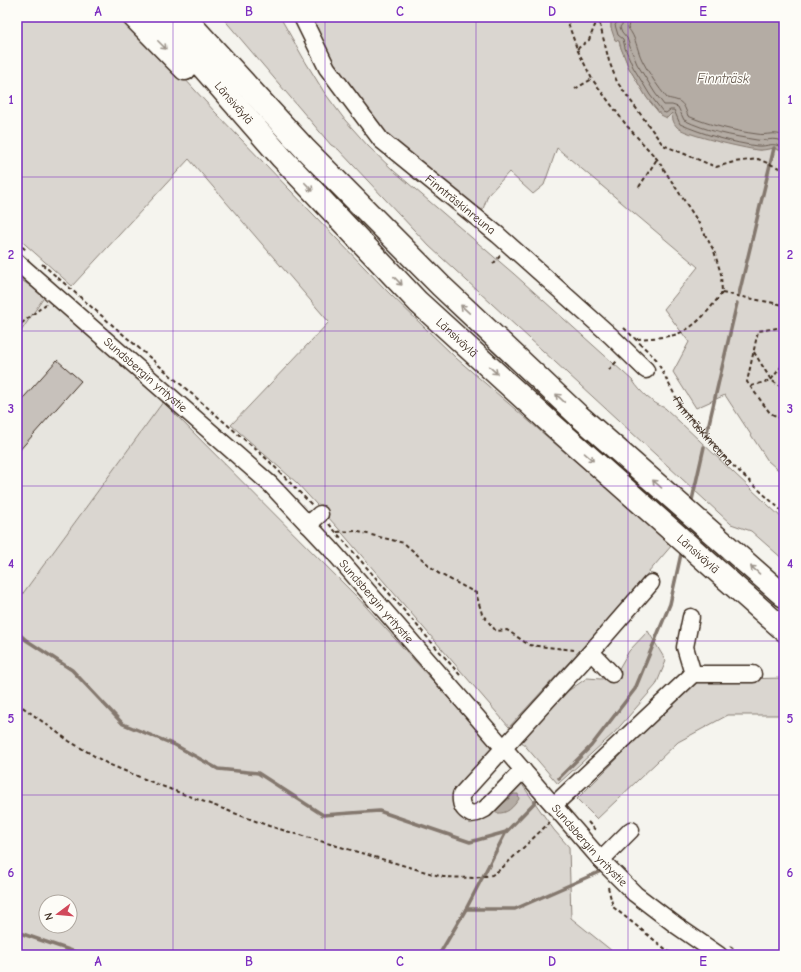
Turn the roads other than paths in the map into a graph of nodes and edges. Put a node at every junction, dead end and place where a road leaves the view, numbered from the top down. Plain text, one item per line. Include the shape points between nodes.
1 (134, 17) edge
2 (159, 17) edge
3 (184, 17) edge
4 (205, 17) edge
5 (302, 17) edge
6 (304, 148) junction
7 (282, 158) junction
8 (17, 262) edge
9 (646, 370) dead end
10 (320, 514) dead end
11 (308, 525) junction
12 (651, 583) dead end
13 (784, 596) edge
14 (691, 617) dead end
15 (784, 630) edge
16 (591, 652) junction
17 (612, 674) dead end
18 (693, 674) junction
19 (753, 674) dead end
20 (504, 748) junction
21 (524, 770) junction
22 (557, 809) junction
23 (631, 830) dead end
24 (601, 860) junction
25 (722, 949) edge

1 -> 7 highway via 219,103
2 - 7 highway, Länsiväylä
3 - 6 highway, Länsiväylä
4 - 6 highway
5 - 9 street, Finnträskinreuna via 327,68 381,140 498,235
13 -> 6 highway, Länsiväylä via 579,416 441,286
7 -> 15 highway, Länsiväylä via 418,302
8 - 11 street, Sundsbergin yritystie via 270,484
10 - 11 street
11 - 20 street, Sundsbergin yritystie
12 - 16 street
14 - 18 street via 685,647
16 - 17 street
16 - 20 street
18 - 19 street
18 - 22 street
20 - 21 street, Sundsbergin yritystie
20 - 21 street via 461,795 462,807 471,814 477,813
21 - 22 street, Sundsbergin yritystie
22 - 24 street, Sundsbergin yritystie
23 - 24 street
24 - 25 street, Sundsbergin yritystie via 635,894 677,926

